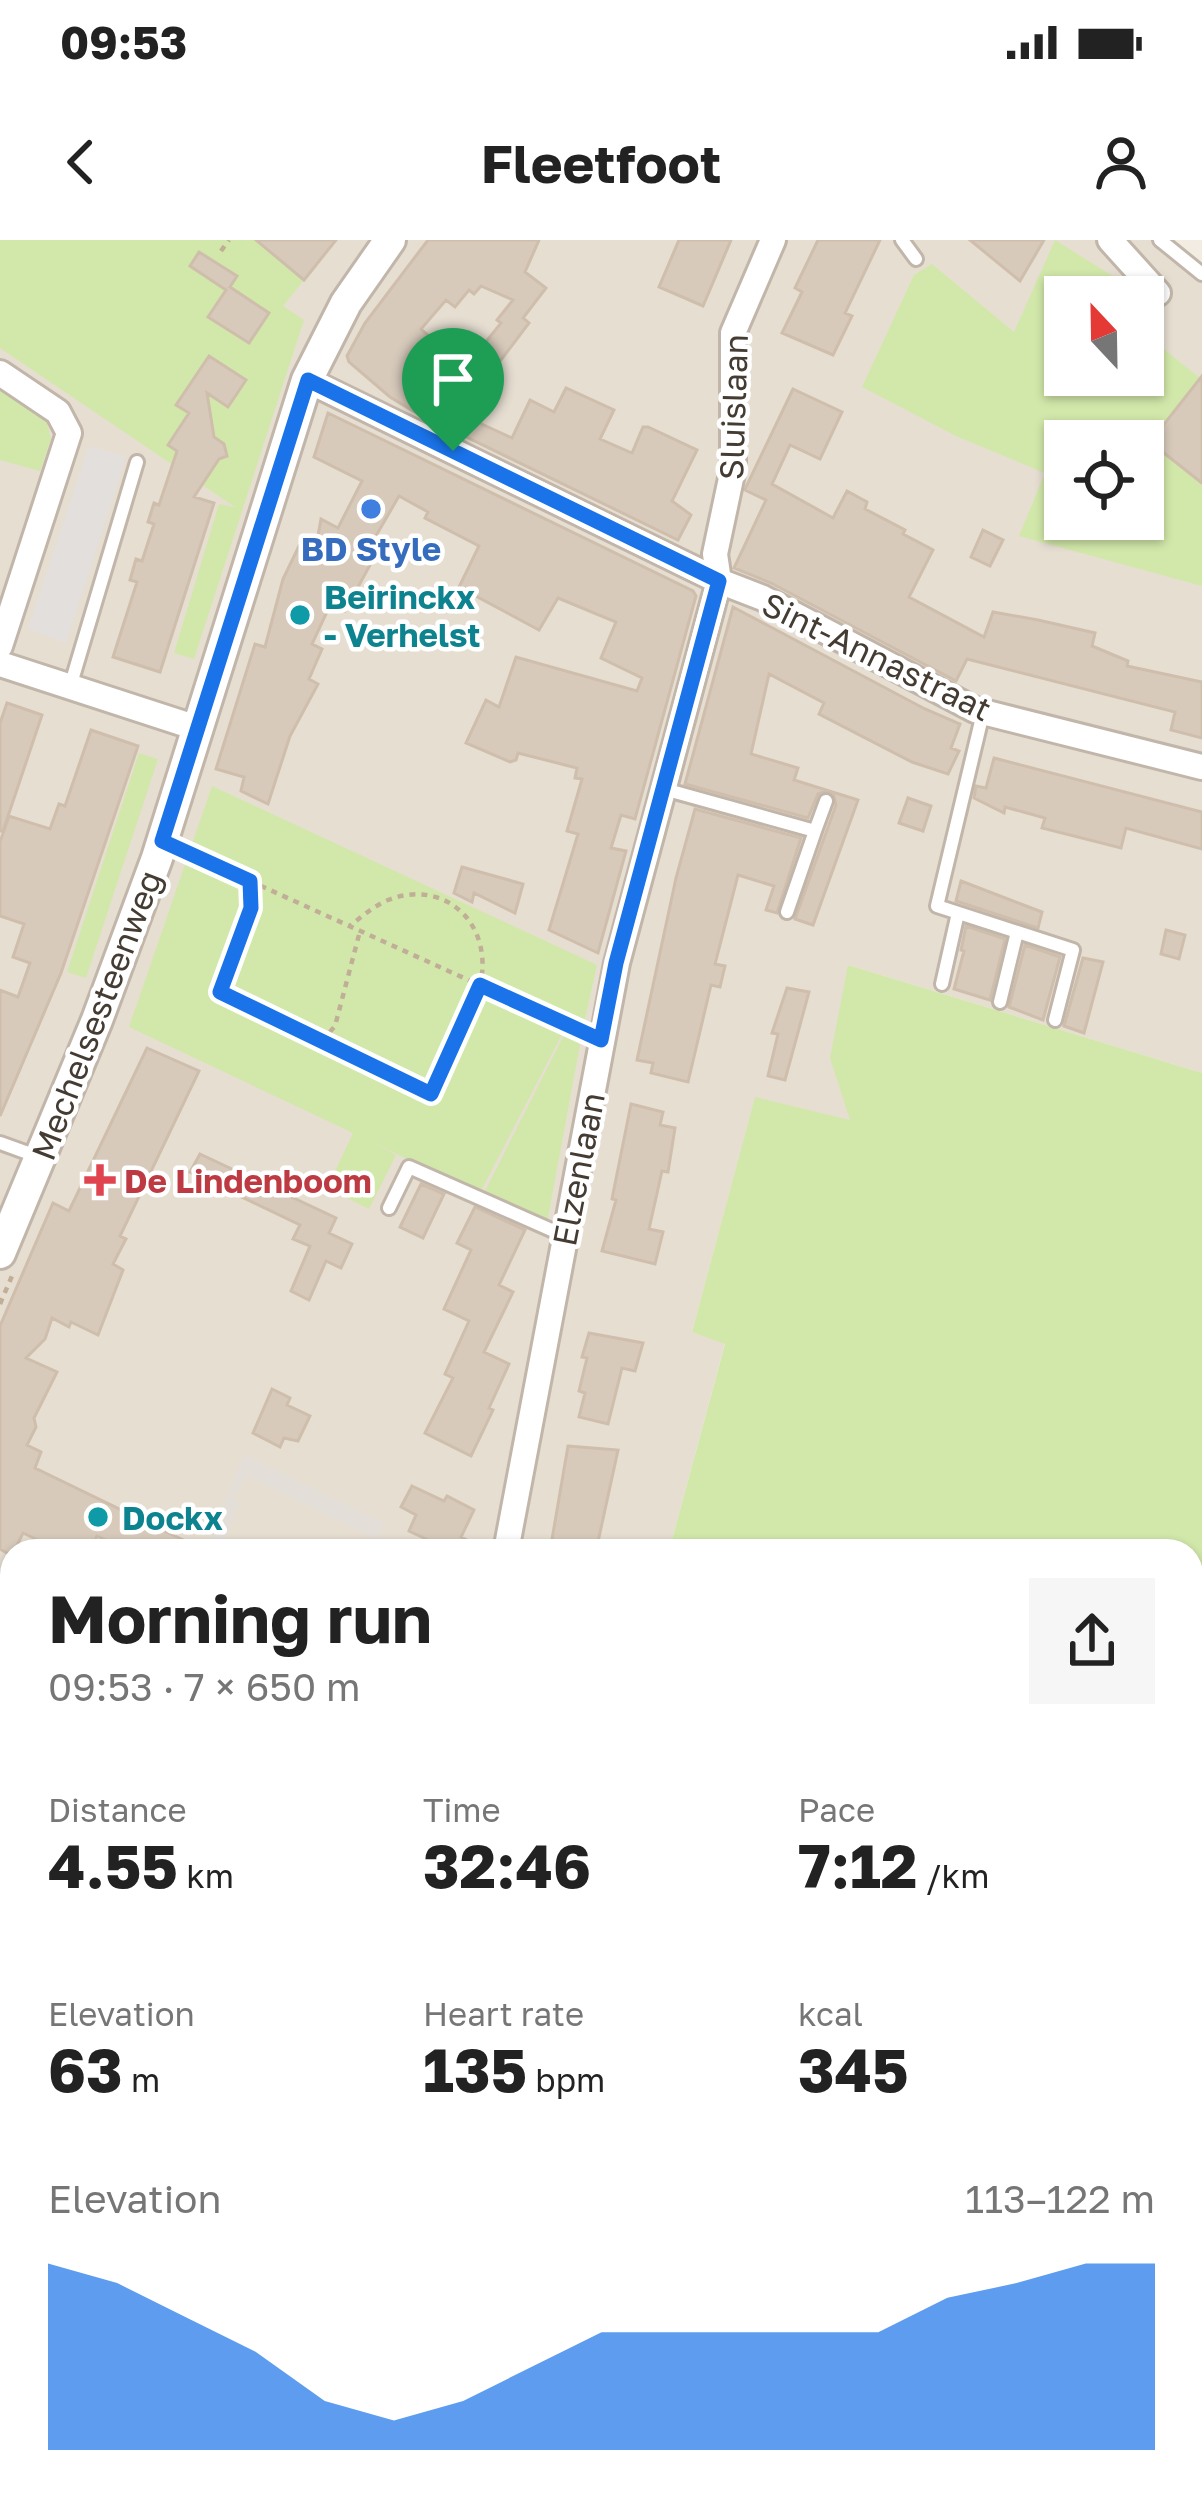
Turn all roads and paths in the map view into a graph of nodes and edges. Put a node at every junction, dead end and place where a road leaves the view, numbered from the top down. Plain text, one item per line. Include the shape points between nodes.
1 (229, 240) edge
2 (390, 240) edge
3 (773, 240) edge
4 (902, 240) edge
5 (1110, 240) edge
6 (1160, 240) edge
7 (221, 251) dead end
8 (916, 259) dead end
9 (1202, 274) edge
10 (1143, 276) edge
11 (0, 373) edge
12 (308, 380) junction
13 (136, 462) dead end
14 (719, 581) junction
15 (0, 646) edge
16 (0, 664) edge
17 (70, 687) junction
18 (983, 713) junction
19 (197, 728) junction
20 (1202, 766) edge
21 (664, 789) junction
22 (826, 801) dead end
23 (815, 832) junction
24 (162, 841) junction
25 (250, 881) junction
26 (787, 912) dead end
27 (958, 913) junction
28 (350, 926) junction
29 (360, 931) junction
30 (1017, 932) junction
31 (942, 984) dead end
32 (480, 985) junction
33 (1000, 1003) dead end
34 (1055, 1020) dead end
35 (601, 1040) junction
36 (322, 1041) junction
37 (0, 1143) edge
38 (40, 1158) junction
39 (389, 1208) dead end
40 (566, 1236) junction
41 (0, 1253) edge
42 (508, 1539) edge

1 - 7 path
2 - 12 street, Mechelsesteenweg via 346,303
3 - 14 street, Sluislaan via 733,332 733,470 716,554
4 - 8 lane
5 - 10 street
6 - 9 lane
11 - 15 street via 58,412 69,433
12 - 14 street, Sint-Annastraat
12 - 19 street, Mechelsesteenweg
13 - 17 lane
14 - 18 street, Sint-Annastraat
14 - 21 street, Elzenlaan
16 - 17 street
17 - 19 street
18 - 20 street, Sint-Annastraat
18 - 27 lane via 937,906
19 - 24 street, Mechelsesteenweg
21 - 23 lane
21 - 35 street, Elzenlaan
22 - 23 lane
23 - 26 lane
24 - 25 path
24 - 38 street, Mechelsesteenweg
25 - 28 path
25 - 36 path via 251,908 220,992
27 - 30 lane
27 - 31 lane
28 - 29 path
28 - 32 path via 387,901 435,896 465,911 473,925
29 - 32 path
29 - 36 path via 335,1026
30 - 33 lane
30 - 34 lane via 1073,950
32 - 35 path
32 - 36 path via 431,1094
35 - 40 street, Elzenlaan
37 - 38 lane
38 - 41 street, Mechelsesteenweg
39 - 40 lane via 410,1166
40 - 42 street, Elzenlaan

